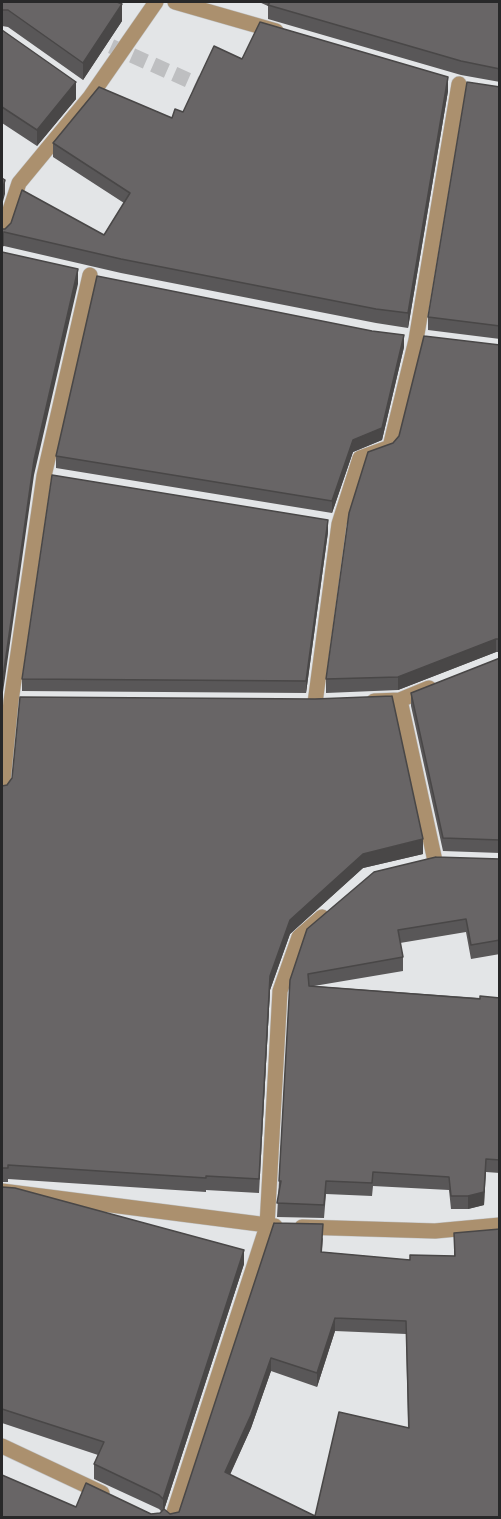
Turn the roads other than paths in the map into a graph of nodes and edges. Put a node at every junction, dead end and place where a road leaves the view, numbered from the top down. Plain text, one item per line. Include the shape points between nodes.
1 (156, 2) edge
2 (175, 2) edge
3 (288, 34) edge
4 (458, 84) dead end
5 (2, 234) edge
6 (109, 280) edge
7 (444, 682) edge
8 (400, 700) junction
9 (357, 702) edge
10 (314, 703) edge
11 (2, 791) edge
12 (435, 862) edge
13 (334, 906) edge
14 (2, 1191) edge
15 (500, 1225) edge
16 (267, 1226) junction
17 (2, 1446) edge
18 (114, 1498) edge
19 (172, 1518) edge

1 - 5 street via 19,183
2 - 3 street
4 - 10 street via 417,340 390,447 360,458 333,523
6 - 11 street via 84,273
7 - 8 street
8 - 9 street
8 - 12 street
13 - 16 street via 299,937 280,991
14 - 16 street
15 - 16 street via 435,1231
16 - 19 street
17 - 18 street

